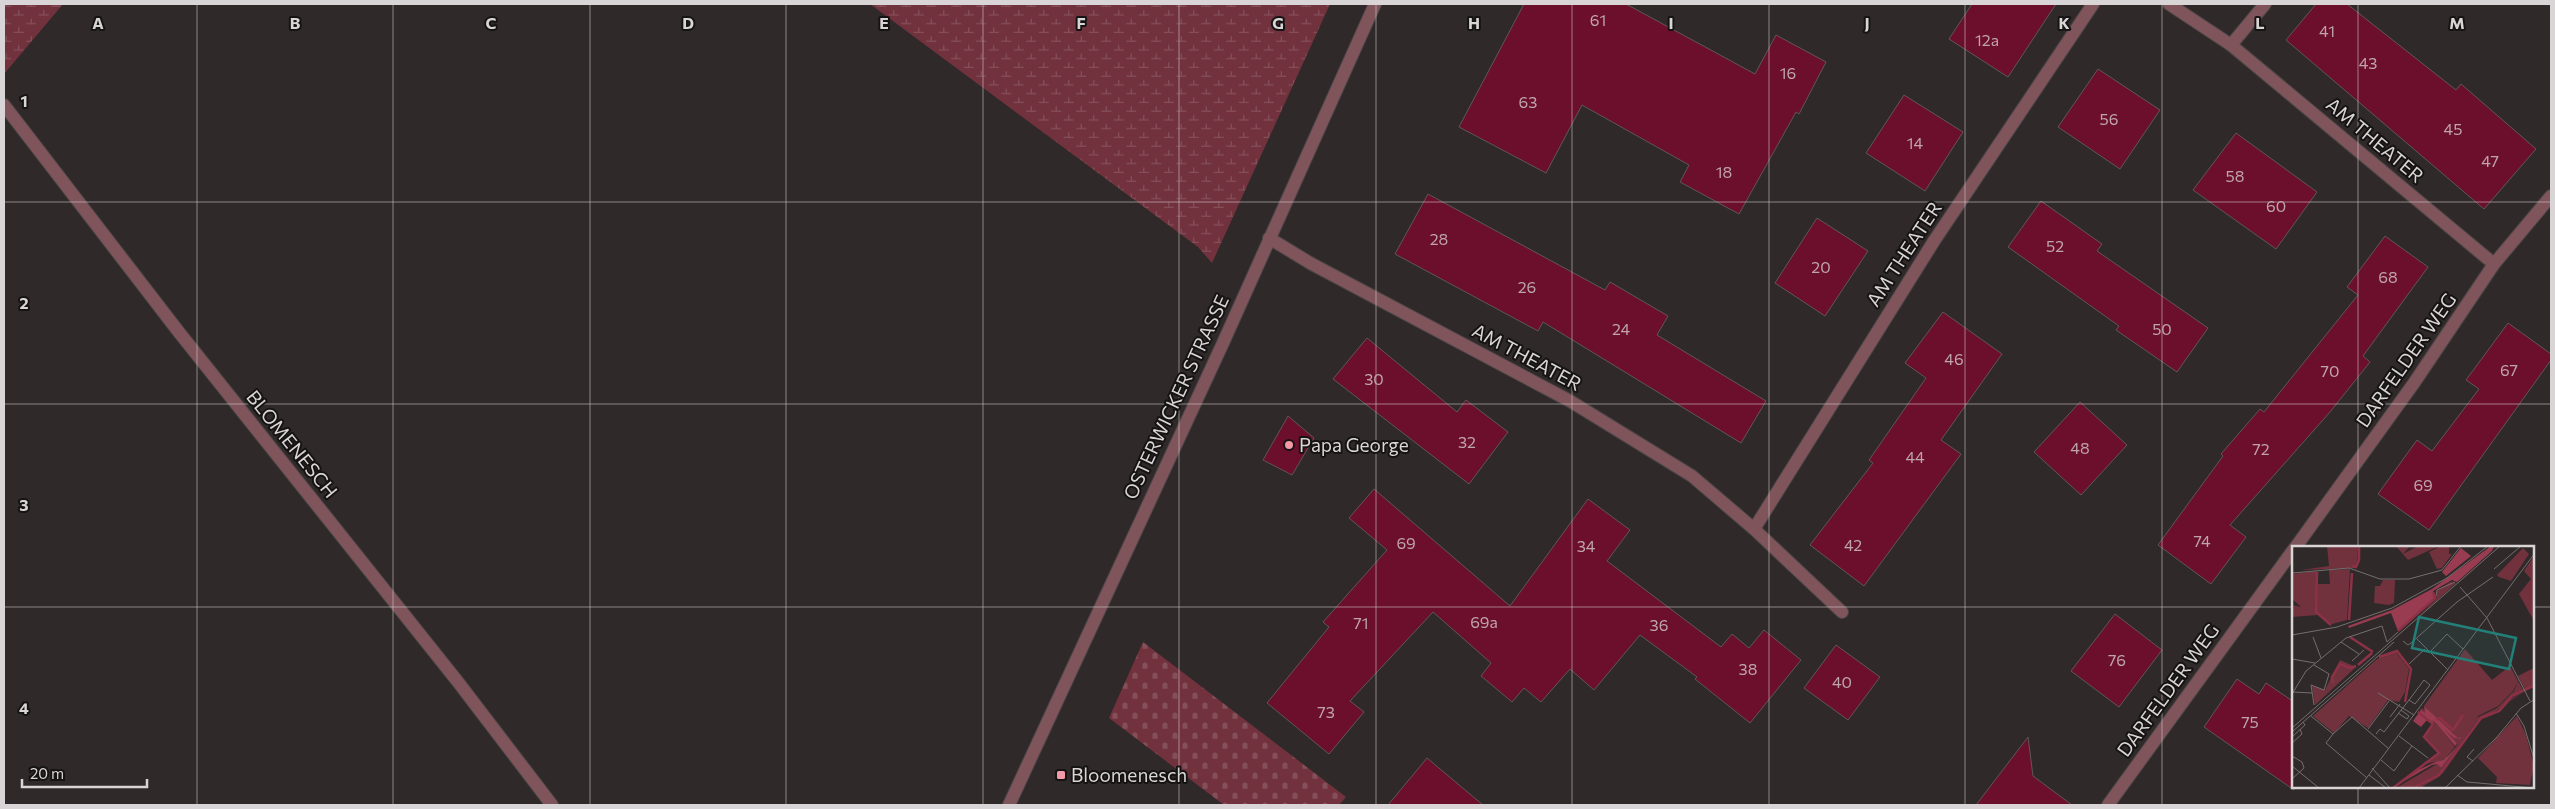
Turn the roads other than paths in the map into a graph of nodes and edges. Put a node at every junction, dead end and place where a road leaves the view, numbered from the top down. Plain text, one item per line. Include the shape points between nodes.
1 (1375, 4) edge
2 (2093, 4) edge
3 (2169, 4) edge
4 (2264, 4) edge
5 (2231, 45) junction
6 (4, 105) edge
7 (2551, 196) edge
8 (1269, 238) junction
9 (2494, 264) junction
10 (1754, 529) junction
11 (2295, 546) edge
12 (2292, 551) edge
13 (1842, 612) dead end
14 (552, 805) edge
15 (1009, 805) edge
16 (2108, 805) edge

1 - 8 street, OSTERWICKER STRASSE
2 - 10 street, AM THEATER via 1934,241
3 - 5 street, AM THEATER
4 - 5 street
5 - 9 street, AM THEATER
6 - 14 street, BLOMENESCH via 184,339
7 - 9 street, DARFELDER WEG
8 - 10 street, AM THEATER via 1315,266 1570,401 1692,476
8 - 15 street, OSTERWICKER STRASSE
9 - 11 street, DARFELDER WEG via 2414,383
10 - 13 street, AM THEATER
12 - 16 street, DARFELDER WEG

